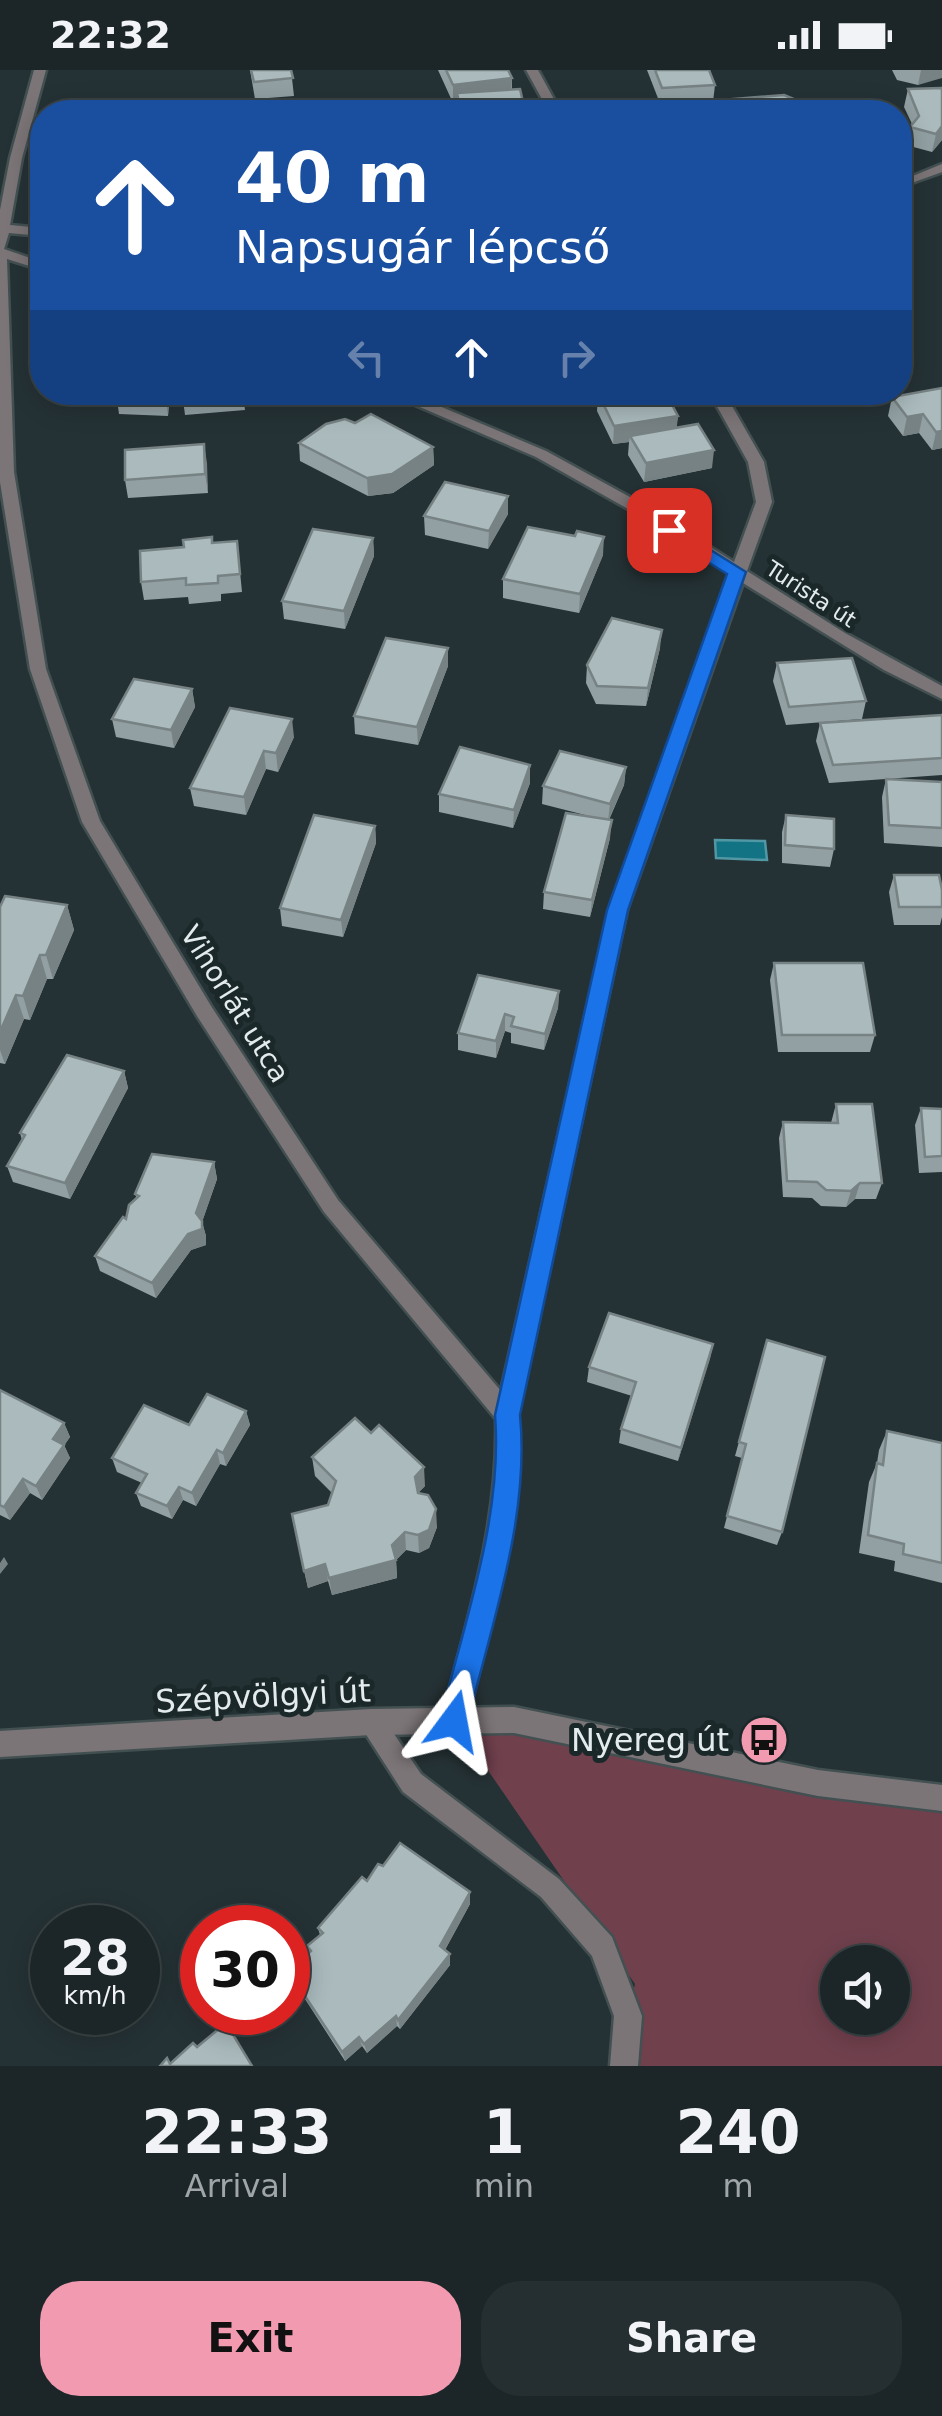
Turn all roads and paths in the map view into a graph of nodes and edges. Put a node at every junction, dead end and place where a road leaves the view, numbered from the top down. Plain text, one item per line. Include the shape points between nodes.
1 (40, 70) edge
2 (532, 70) edge
3 (33, 100) edge
4 (548, 100) edge
5 (30, 111) edge
6 (942, 168) edge
7 (912, 179) edge
8 (1, 228) edge
9 (30, 231) edge
10 (0, 251) edge
11 (30, 262) edge
12 (423, 405) edge
13 (723, 405) edge
14 (737, 572) junction
15 (942, 693) edge
16 (508, 1415) junction
17 (454, 1721) junction
18 (371, 1722) junction
19 (0, 1744) edge
20 (942, 1798) edge
21 (624, 2066) edge

1 - 3 street, Vihorlát utca
2 - 4 street
5 - 8 street, Vihorlát utca
6 - 7 street
8 - 9 street
8 - 10 street, Vihorlát utca
10 - 11 street
10 - 16 street, Vihorlát utca via 6,472 38,669 91,822 331,1206
12 - 14 street, Turista út via 542,454
13 - 14 street via 756,462 764,502
14 - 15 street, Turista út via 848,645
14 - 16 street via 618,910
16 - 17 street via 511,1458 499,1536
17 - 18 street, Szépvölgyi út
17 - 20 street, Szépvölgyi út via 514,1720 818,1783
18 - 19 street, Szépvölgyi út
18 - 21 street via 412,1783 550,1888 602,1947 628,2016

